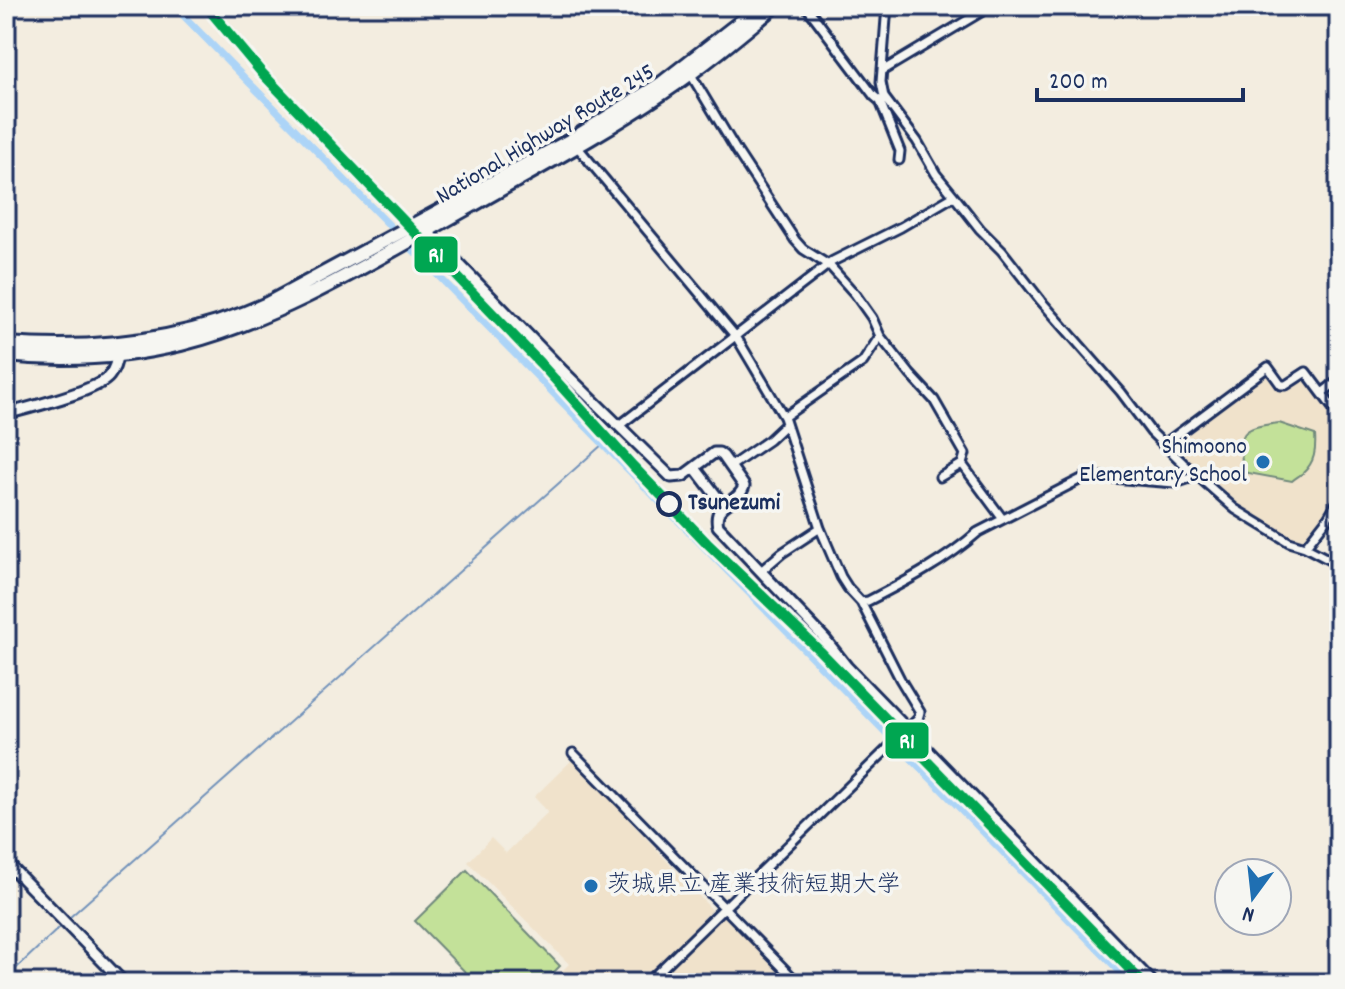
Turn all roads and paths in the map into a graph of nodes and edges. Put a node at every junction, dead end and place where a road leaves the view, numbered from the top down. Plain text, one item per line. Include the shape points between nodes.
1 (761, 6) edge
2 (775, 6) edge
3 (806, 6) edge
4 (887, 6) edge
5 (991, 6) edge
6 (688, 70) junction
7 (882, 71) junction
8 (882, 99) junction
9 (574, 144) junction
10 (899, 160) dead end
11 (954, 196) junction
12 (422, 226) junction
13 (831, 268) junction
14 (880, 336) junction
15 (737, 339) junction
16 (6, 344) edge
17 (117, 349) junction
18 (6, 355) edge
19 (1339, 380) edge
20 (1322, 393) junction
21 (6, 414) edge
22 (1339, 416) edge
23 (785, 421) junction
24 (620, 425) junction
25 (1163, 445) junction
26 (962, 464) junction
27 (731, 466) junction
28 (695, 468) junction
29 (1196, 476) junction
30 (940, 477) dead end
31 (1339, 499) edge
32 (724, 506) junction
33 (1002, 518) junction
34 (820, 528) junction
35 (1305, 547) junction
36 (1339, 565) edge
37 (761, 571) junction
38 (861, 602) junction
39 (907, 729) junction
40 (573, 753) dead end
41 (6, 862) edge
42 (723, 907) junction
43 (124, 983) edge
44 (647, 983) edge
45 (798, 983) edge
46 (1153, 983) edge

1 - 6 highway, National Highway Route 245
2 - 6 highway, National Highway Route 245
3 - 8 street via 874,96
4 - 7 street
5 - 7 street
6 - 9 highway, National Highway Route 245
6 - 13 street via 795,240
7 - 8 street
8 - 10 street
8 - 11 street
9 - 12 highway, National Highway Route 245
9 - 15 street
11 - 13 street
11 - 25 street
12 - 17 highway, National Highway Route 245 via 251,311
12 - 24 street
13 - 14 street via 855,294
13 - 15 street
14 - 23 street via 863,362
14 - 26 street via 934,400 965,454
15 - 23 street
15 - 24 street
16 - 17 highway, National Highway Route 245
17 - 18 highway, National Highway Route 245 via 54,358
17 - 21 street via 114,368 104,381
19 - 20 street
20 - 22 street
20 - 25 street via 1306,372 1281,385 1268,367
23 - 27 street via 769,440
23 - 34 street
24 - 28 street via 671,477
25 - 29 street
26 - 30 street
26 - 33 street
27 - 28 street via 714,453
27 - 32 street via 744,489
28 - 32 street
29 - 33 street via 1175,483 1087,476
29 - 35 street via 1235,509
31 - 35 street
32 - 37 street via 717,514 718,526
33 - 38 street via 919,575
34 - 37 street
34 - 38 street via 841,577
35 - 36 street
37 - 39 street
38 - 39 street via 920,712
39 - 42 street
39 - 46 street
40 - 42 street
41 - 43 street
42 - 44 street
42 - 45 street

